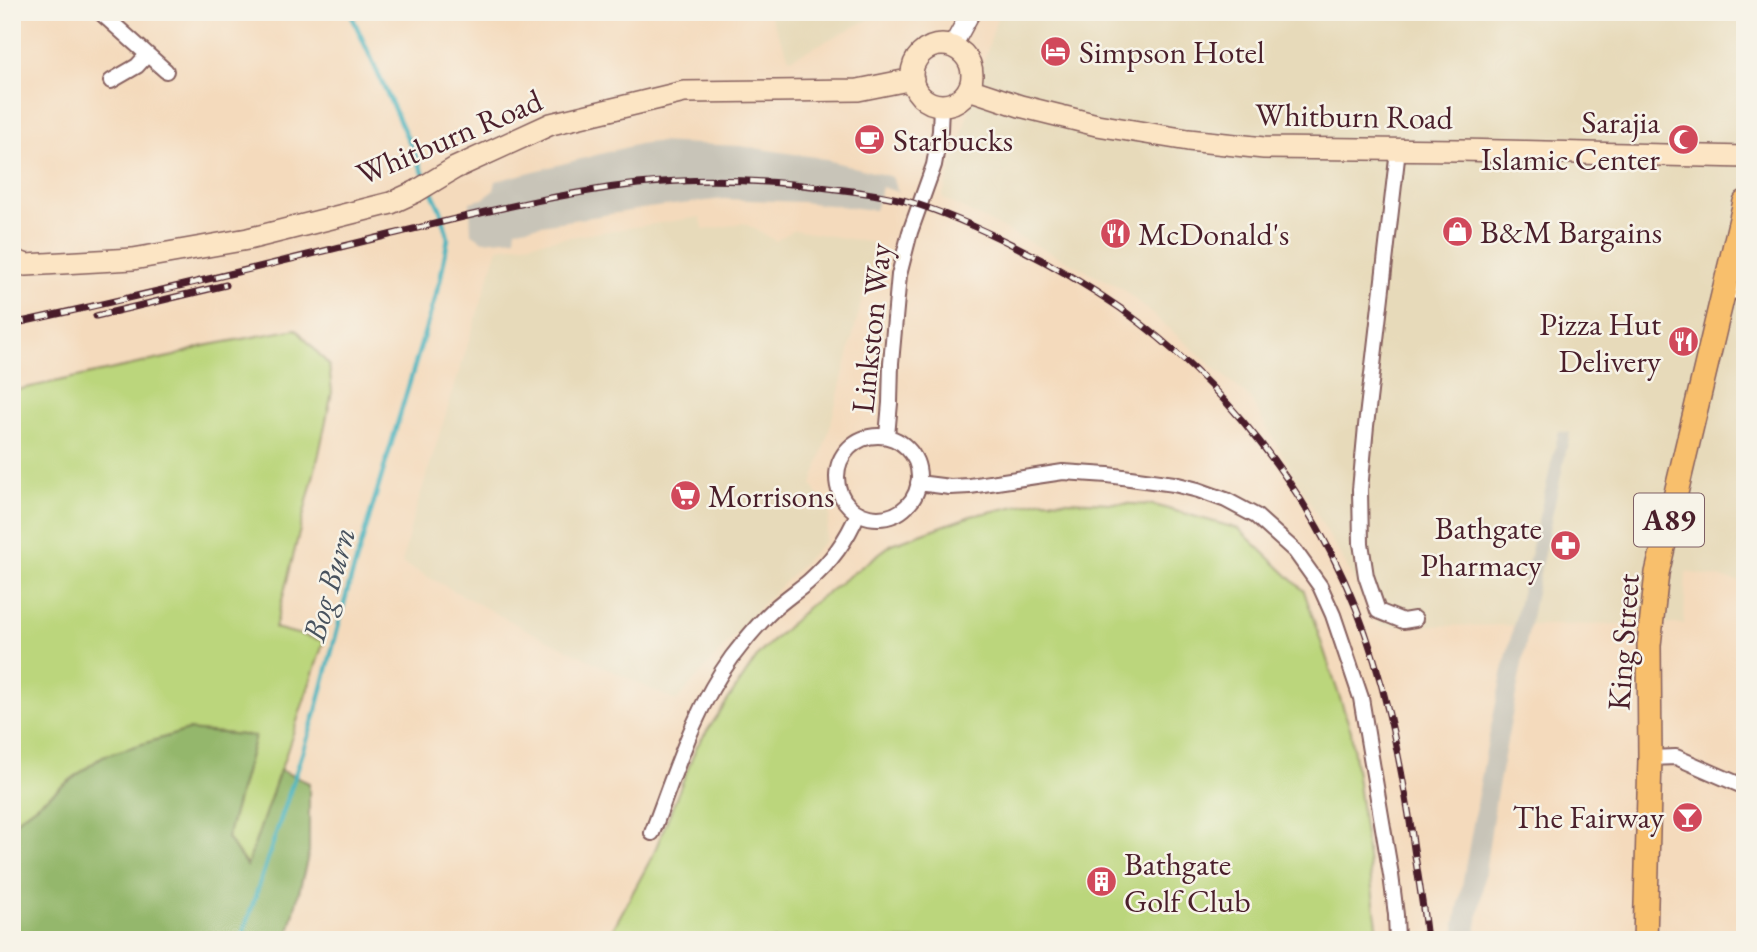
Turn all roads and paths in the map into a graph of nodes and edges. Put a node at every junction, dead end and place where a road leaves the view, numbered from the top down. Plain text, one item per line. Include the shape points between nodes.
1 (100, 12) edge
2 (971, 12) edge
3 (952, 47) junction
4 (147, 55) junction
5 (166, 71) dead end
6 (913, 79) junction
7 (111, 81) dead end
8 (969, 89) junction
9 (941, 105) junction
10 (1398, 150) junction
11 (1745, 157) edge
12 (1745, 202) edge
13 (12, 259) edge
14 (1734, 291) edge
15 (887, 436) junction
16 (918, 483) junction
17 (858, 513) junction
18 (1415, 619) dead end
19 (1650, 758) junction
20 (1745, 787) edge
21 (652, 833) dead end
22 (1397, 940) edge
23 (1645, 940) edge

1 - 4 street
2 - 3 street
3 - 6 main road via 923,51
3 - 8 main road via 968,59 972,69
4 - 5 street
4 - 7 street
6 - 9 main road via 919,94
6 - 13 main road, Whitburn Road via 858,90 684,92 551,124 391,203 248,239 133,259 26,265
8 - 9 main road via 957,101
8 - 10 main road, Whitburn Road via 1073,120 1188,140 1264,148
9 - 15 street, Linkston Way via 934,165 899,275
10 - 11 main road, Whitburn Road
10 - 18 street via 1366,426 1361,543 1378,611 1403,621
12 - 14 main road, A89
14 - 19 main road, King Street / A89 via 1657,573 1649,645
15 - 16 street via 914,459
15 - 17 street via 862,439 843,455 838,466 840,493
16 - 17 street via 915,495 896,514 870,518
16 - 22 street via 970,486 1063,472 1174,484 1226,500 1256,516 1295,551 1320,586 1333,615 1360,698 1391,875
17 - 21 street via 830,561 753,631 713,685
19 - 20 street via 1676,757
19 - 23 main road, A89

